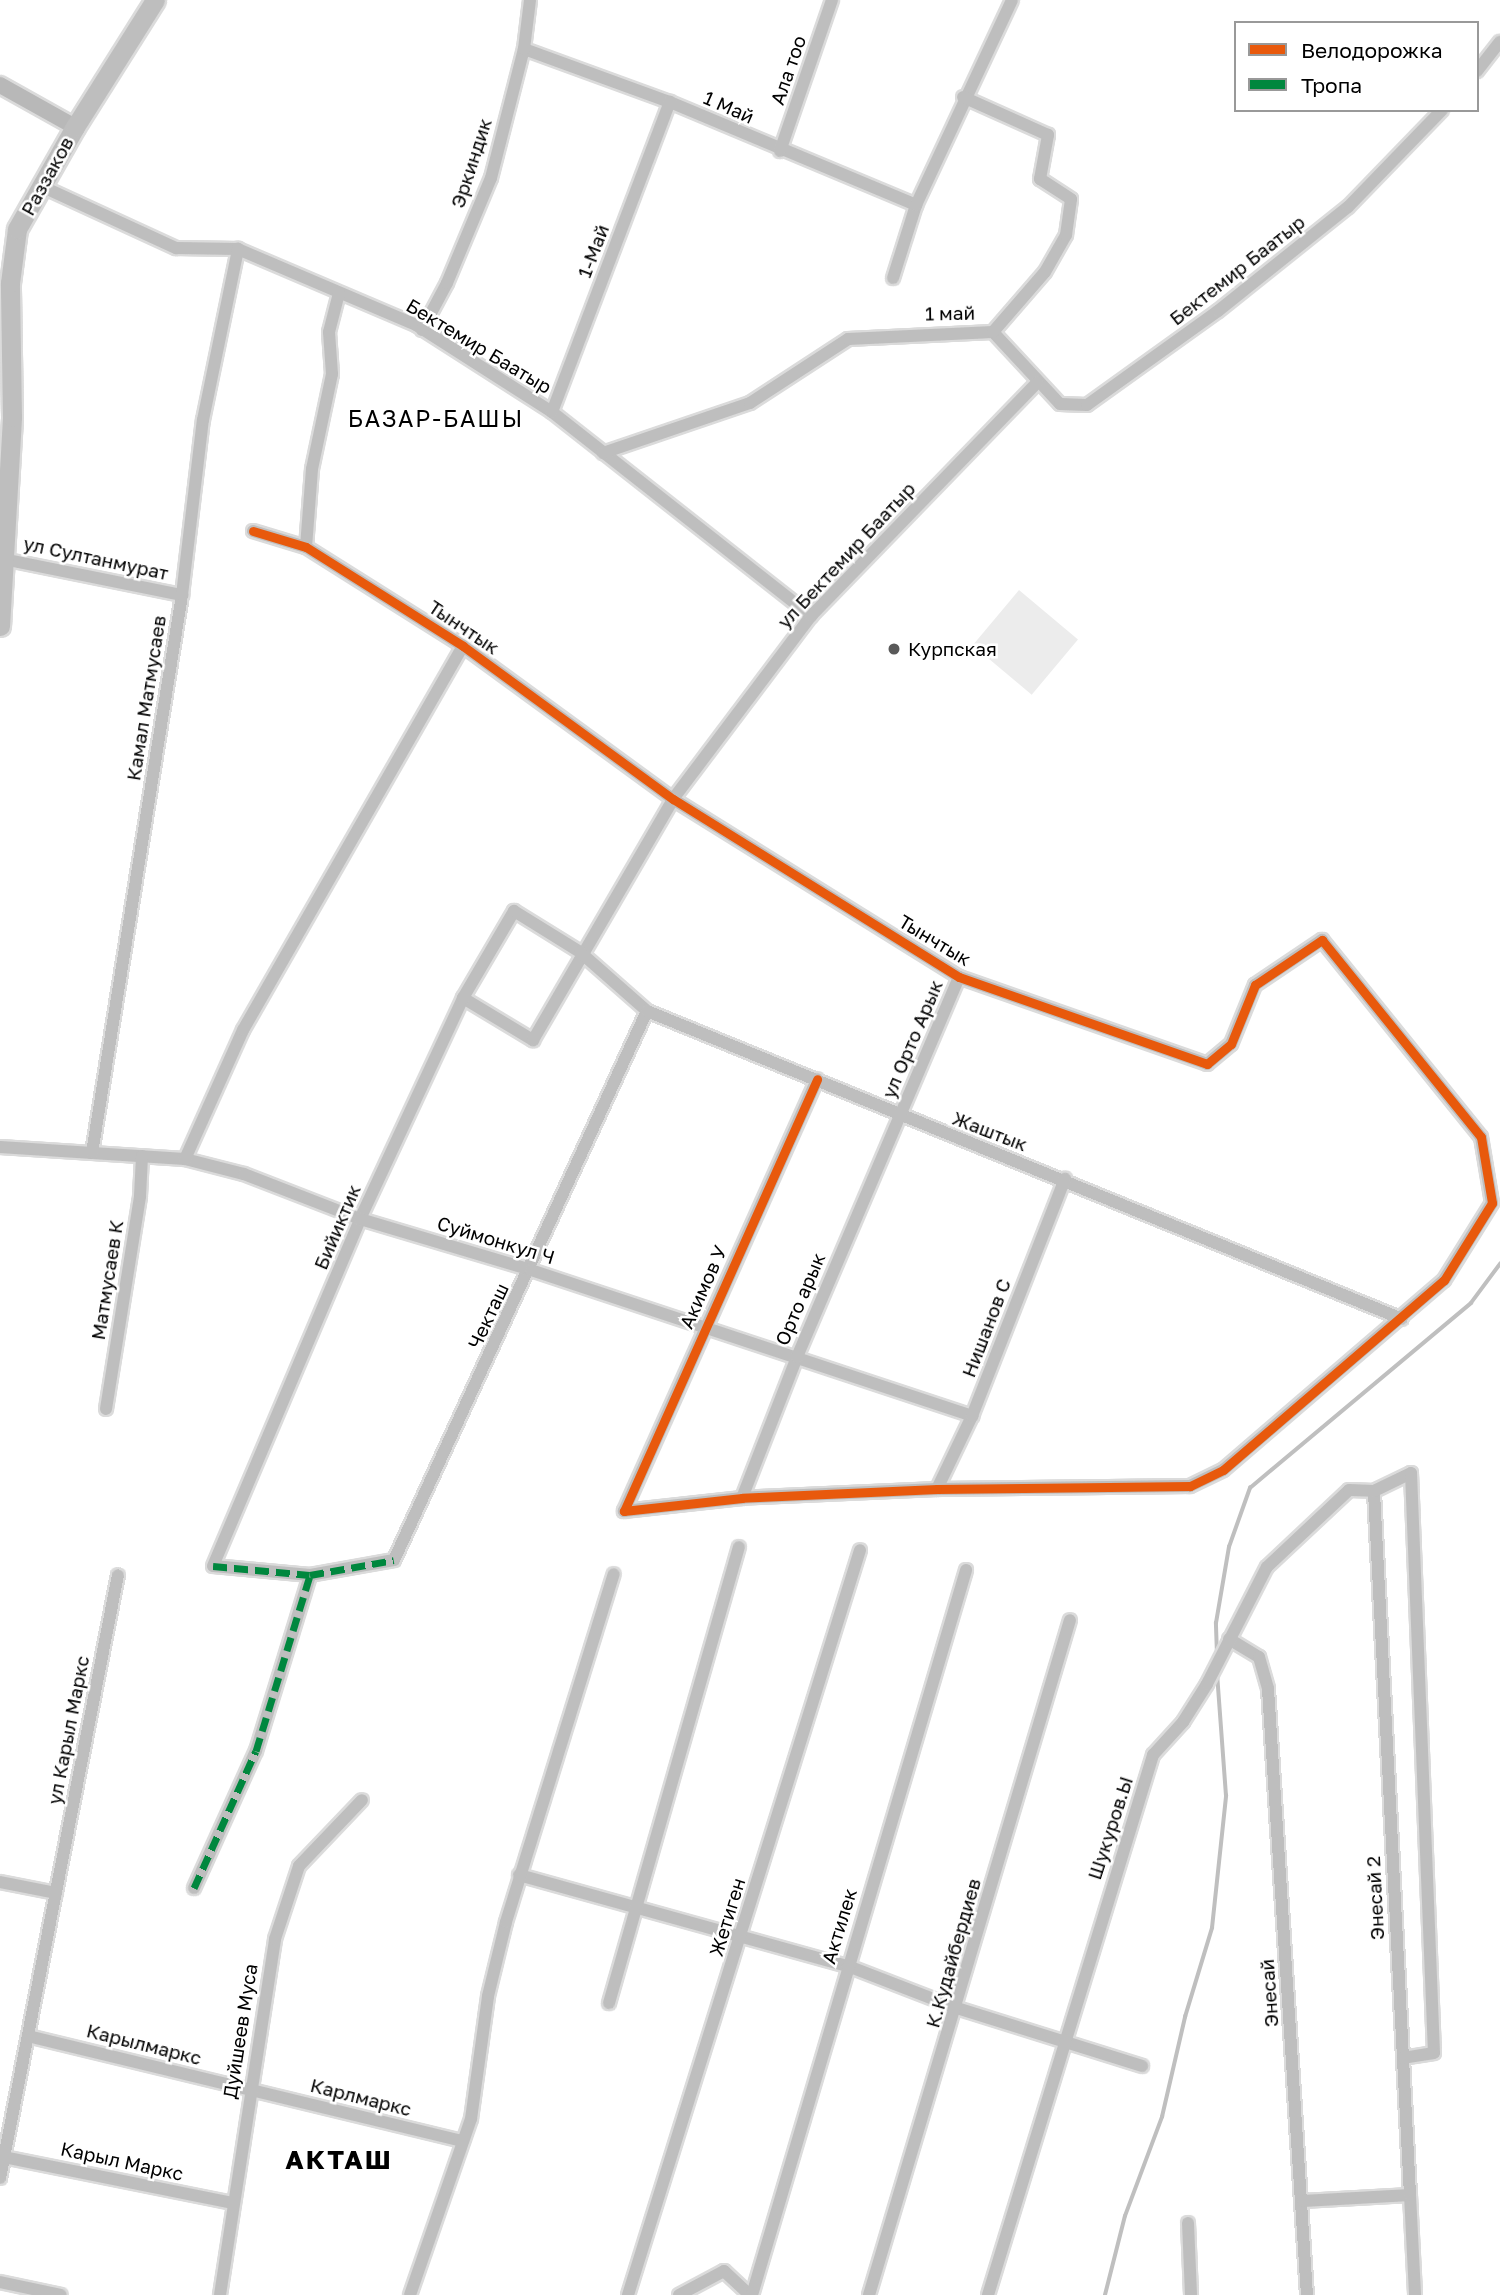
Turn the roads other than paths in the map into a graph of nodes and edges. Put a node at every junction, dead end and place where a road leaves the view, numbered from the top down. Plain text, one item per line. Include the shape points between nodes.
1 (155, 0) edge
2 (530, 0) edge
3 (832, 0) edge
4 (1012, 0) edge
5 (1500, 42) edge
6 (524, 49) junction
7 (1479, 68) edge
8 (0, 86) edge
9 (963, 97) junction
10 (670, 102) junction
11 (1440, 112) edge
12 (75, 127) junction
13 (780, 152) junction
14 (40, 187) junction
15 (916, 205) junction
16 (238, 249) junction
17 (893, 278) dead end
18 (339, 293) junction
19 (422, 330) junction
20 (993, 332) junction
21 (1037, 383) junction
22 (552, 412) junction
23 (603, 453) junction
24 (253, 531) dead end
25 (306, 547) junction
26 (2, 559) edge
27 (182, 595) junction
28 (811, 616) junction
29 (0, 626) edge
30 (463, 646) junction
31 (673, 799) junction
32 (514, 911) joint
33 (580, 952) junction
34 (960, 977) junction
35 (463, 998) junction
36 (647, 1011) junction
37 (817, 1079) junction
38 (899, 1117) junction
39 (0, 1147) edge
40 (92, 1153) junction
41 (142, 1156) junction
42 (185, 1159) junction
43 (1065, 1179) junction
44 (360, 1219) junction
45 (531, 1270) junction
46 (1402, 1319) junction
47 (704, 1326) junction
48 (797, 1357) junction
49 (106, 1409) dead end
50 (972, 1416) junction
51 (937, 1489) junction
52 (1374, 1491) junction
53 (742, 1498) junction
54 (739, 1547) dead end
55 (860, 1550) dead end
56 (966, 1570) dead end
57 (614, 1574) dead end
58 (118, 1575) dead end
59 (310, 1575) junction
60 (1070, 1620) dead end
61 (1229, 1639) junction
62 (362, 1800) dead end
63 (519, 1875) junction
64 (0, 1882) edge
65 (194, 1888) dead end
66 (56, 1893) junction
67 (637, 1907) junction
68 (742, 1936) junction
69 (848, 1966) junction
70 (609, 2003) dead end
71 (957, 2008) junction
72 (28, 2036) junction
73 (1062, 2041) junction
74 (1403, 2059) junction
75 (1142, 2066) dead end
76 (250, 2090) junction
77 (463, 2141) junction
78 (4, 2157) junction
79 (0, 2178) edge
80 (1410, 2195) junction
81 (1303, 2201) junction
82 (232, 2203) junction
83 (1188, 2223) dead end
84 (0, 2282) edge
85 (61, 2295) edge
86 (220, 2295) edge
87 (410, 2295) edge
88 (628, 2295) edge
89 (679, 2295) edge
90 (751, 2295) edge
91 (869, 2295) edge
92 (988, 2295) edge
93 (1191, 2295) edge
94 (1307, 2295) edge
95 (1415, 2295) edge

1 - 12 main road, Раззаков
2 - 6 street, Эркиндик
3 - 13 street, Ала тоо
4 - 9 street
5 - 7 street
6 - 10 street, 1 Май
6 - 19 street, Эркиндик via 491,178
8 - 12 street
9 - 15 street
9 - 20 street, 1 май via 1048,135 1040,179 1070,199 1066,235 1045,272
10 - 13 street, 1 Май
10 - 22 street, 1-Май
11 - 21 street, Бектемир Баатыр via 1348,207 1087,405 1073,408 1060,404
12 - 14 main road, Раззаков
13 - 15 street, 1 Май
14 - 16 street, Бектемир Баатыр via 176,248
14 - 26 main road, Раззаков via 17,229 10,283 12,417
15 - 17 street
16 - 18 street, Бектемир Баатыр
16 - 27 street, Камал Матмусаев via 203,420
18 - 19 street, Бектемир Баатыр
18 - 25 street via 329,332 332,374 312,469
19 - 22 street, Бектемир Баатыр
20 - 21 street, Бектемир Баатыр
20 - 23 street, 1 май via 848,339 750,403
21 - 28 street, ул Бектемир Баатыр
22 - 23 street, Бектемир Баатыр
23 - 28 street, Бектемир Баатыр
24 - 25 street, Тынчтык
25 - 30 street, Тынчтык
26 - 27 street, ул Султанмурат
26 - 29 main road, Раззаков
27 - 40 street, Камал Матмусаев
28 - 31 street, ул Бектемир Баатыр
30 - 31 street, Тынчтык
30 - 42 street via 243,1030
31 - 33 street, ул Бектемир Баатыр
31 - 34 street, Тынчтык
32 - 33 street, Жаштык
32 - 35 street, Бийиктик
33 - 35 street, ул Бектемир Баатыр via 533,1040
33 - 36 street, Жаштык
34 - 38 street, ул Орто Арык
34 - 46 street, Тынчтык via 1207,1064 1231,1044 1255,985 1321,940 1481,1137 1492,1203 1444,1280
35 - 44 street, Бийиктик
36 - 37 street, Жаштык
36 - 45 street, Чекташ
37 - 38 street, Жаштык
37 - 47 street, Акимов У
38 - 43 street, Жаштык
38 - 48 street, Орто арык
39 - 40 street, Суймонкул Ч
40 - 41 street, Суймонкул Ч
41 - 42 street, Суймонкул Ч
41 - 49 street, Матмусаев К via 140,1196
42 - 44 street, Суймонкул Ч via 244,1174
43 - 46 street, Жаштык
43 - 50 street, Нишанов С
44 - 45 street, Суймонкул Ч
44 - 59 street, Бийиктик via 213,1566
45 - 47 street, Суймонкул Ч
45 - 59 street, Чекташ via 394,1560
46 - 51 street via 1223,1470 1190,1486
47 - 48 street, Суймонкул Ч
47 - 53 street, Акимов У via 624,1511
48 - 50 street, Суймонкул Ч
48 - 53 street, Орто арык
50 - 51 street, Нишанов С
51 - 53 street
52 - 61 street, Шукуров.Ы via 1349,1490 1267,1567
52 - 74 street, Энесай 2
52 - 74 street, Шукуров.Ы via 1411,1473 1434,2053
54 - 67 street
55 - 68 street, Жетиген
56 - 69 street, Актилек
57 - 63 street
58 - 66 street, ул Карыл Маркс
59 - 65 street via 256,1751
60 - 71 street, К.Кудайбердиев
61 - 73 street, Шукуров.Ы via 1183,1722 1153,1755
61 - 81 street, Энесай via 1259,1657 1268,1689
62 - 76 street, Дуйшеев Муса via 299,1866 275,1939
63 - 67 street
63 - 77 street via 488,1996 479,2078
64 - 66 street
66 - 72 street, ул Карыл Маркс
67 - 68 street
67 - 70 street
68 - 69 street
68 - 88 street, Жетиген
69 - 71 street
69 - 90 street, Актилек
71 - 73 street
71 - 91 street, К.Кудайбердиев
72 - 76 street, Карылмаркс
72 - 78 street, ул Карыл Маркс
73 - 75 street
73 - 92 street, Шукуров.Ы
74 - 80 street, Энесай 2
76 - 77 street, Карлмаркс
76 - 82 street, Дуйшеев Муса
77 - 87 street
78 - 79 street, ул Карыл Маркс
78 - 82 street, Карыл Маркс
80 - 81 street
80 - 95 street, Энесай 2
81 - 94 street, Энесай
82 - 86 street, Дуйшеев Муса
83 - 93 street
84 - 85 street
89 - 90 street via 724,2271

